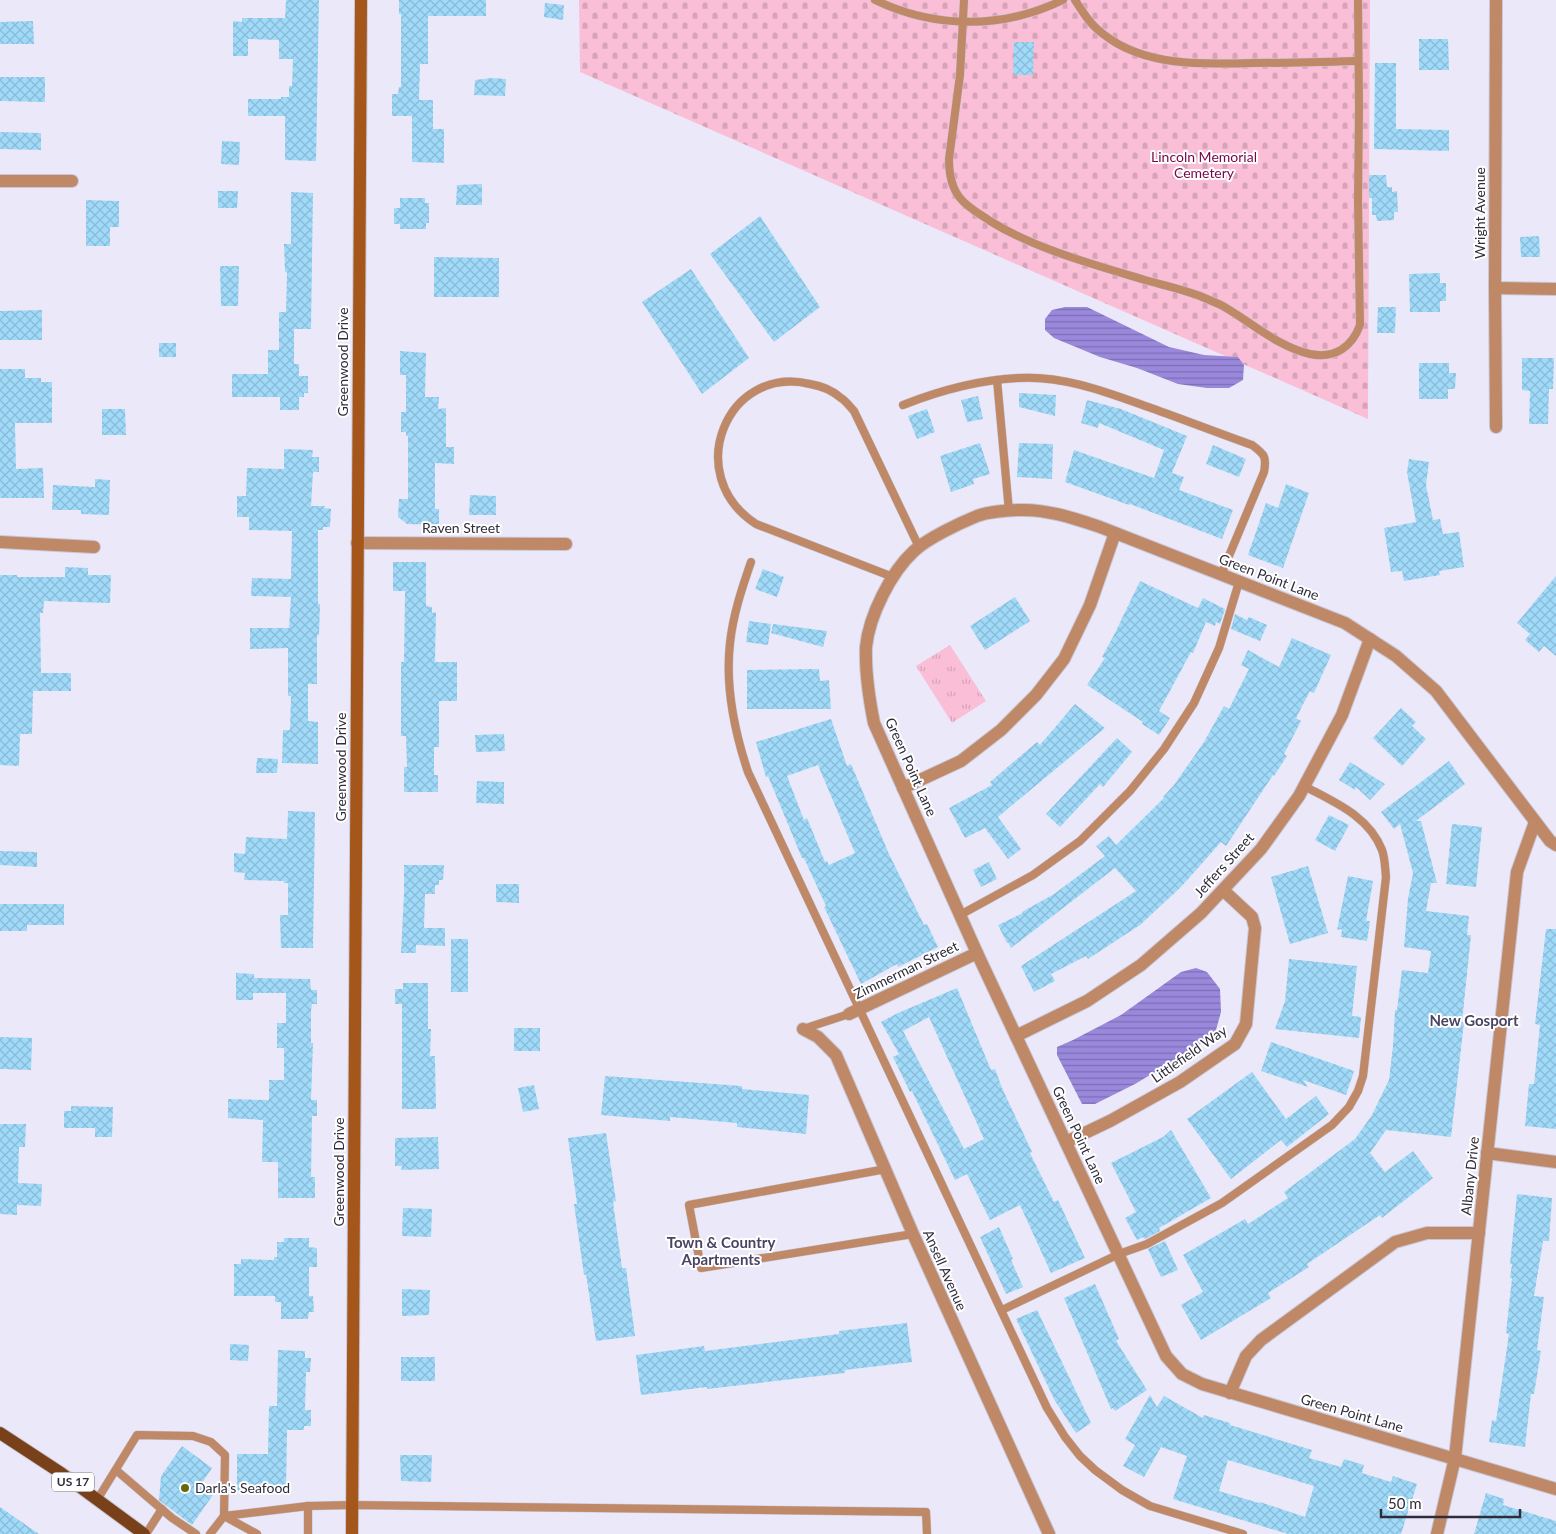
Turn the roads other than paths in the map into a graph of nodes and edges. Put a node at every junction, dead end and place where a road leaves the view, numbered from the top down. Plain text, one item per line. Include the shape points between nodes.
1 (360, 0) edge
2 (875, 0) edge
3 (964, 0) edge
4 (1063, 0) edge
5 (1076, 0) edge
6 (1358, 0) edge
7 (1496, 0) edge
8 (963, 23) junction
9 (1358, 61) junction
10 (0, 181) edge
11 (72, 181) dead end
12 (1495, 288) junction
13 (1556, 289) edge
14 (996, 380) junction
15 (903, 405) dead end
16 (1496, 427) dead end
17 (1009, 511) junction
18 (1115, 533) junction
19 (0, 542) edge
20 (357, 543) junction
21 (566, 544) dead end
22 (94, 547) dead end
23 (919, 547) junction
24 (751, 562) dead end
25 (1221, 575) junction
26 (893, 577) junction
27 (1239, 582) junction
28 (1370, 639) junction
29 (1304, 786) junction
30 (903, 788) junction
31 (1535, 822) junction
32 (1556, 845) edge
33 (1222, 890) junction
34 (960, 915) junction
35 (977, 953) junction
36 (854, 1011) junction
37 (803, 1029) joint
38 (1016, 1036) junction
39 (1066, 1142) junction
40 (1487, 1153) junction
41 (1556, 1162) edge
42 (886, 1169) junction
43 (1479, 1233) junction
44 (913, 1234) junction
45 (1119, 1254) junction
46 (1002, 1310) junction
47 (1230, 1393) junction
48 (0, 1433) edge
49 (1455, 1458) junction
50 (116, 1470) junction
51 (1556, 1489) edge
52 (97, 1500) junction
53 (352, 1504) junction
54 (308, 1506) junction
55 (162, 1509) junction
56 (224, 1516) junction
57 (145, 1534) edge
58 (196, 1534) edge
59 (210, 1534) edge
60 (257, 1534) edge
61 (308, 1534) edge
62 (352, 1534) edge
63 (927, 1534) edge
64 (1049, 1534) edge
65 (1243, 1534) edge
66 (1437, 1534) edge

1 - 20 street, Greenwood Drive
2 - 8 lane via 904,12
3 - 8 lane
4 - 8 lane via 1008,19
5 - 9 lane via 1095,27 1111,39 1140,54 1164,61 1199,64
6 - 9 lane
7 - 12 street, Wright Avenue
8 - 9 lane via 949,172 960,198 971,209 1032,243 1193,294 1221,306 1279,341 1310,354 1339,351 1350,344 1360,324
10 - 11 street
12 - 13 street
12 - 16 street, Wright Avenue
14 - 15 lane via 940,391
14 - 17 lane
14 - 25 lane via 1020,377 1098,389 1252,445 1263,454 1264,472
17 - 18 street, Green Point Lane via 1060,514
17 - 23 street, Green Point Lane via 979,515
18 - 25 street, Green Point Lane
18 - 30 street via 1090,605 1064,659 1036,695 1002,730 961,761
19 - 22 street
20 - 21 street, Raven Street
20 - 53 street, Greenwood Drive
23 - 26 street, Green Point Lane
23 - 26 lane via 854,411 842,398 823,387 796,381 757,390 739,403 727,420 717,455 726,494 739,511 756,524
24 - 36 lane via 738,601 730,643 729,678 738,742 748,772
25 - 27 street, Green Point Lane
26 - 30 street, Green Point Lane via 872,619 866,646 866,684 874,723
27 - 28 street, Green Point Lane via 1345,623
27 - 34 lane via 1219,648 1194,703 1164,749 1130,791 1080,841 1041,870
28 - 29 street, Jeffers Street via 1342,715
28 - 31 street, Green Point Lane via 1396,656 1436,691
29 - 33 street, Jeffers Street via 1261,848
29 - 45 lane via 1352,812 1372,830 1382,851 1386,877 1363,1076 1358,1091 1349,1108 1332,1125 1222,1203 1147,1244
30 - 34 street, Green Point Lane
31 - 32 street, Green Point Lane
31 - 40 street, Albany Drive via 1517,872
33 - 38 street, Jeffers Street via 1201,913 1141,965 1087,1000
33 - 39 street, Littlefield Way via 1252,917 1255,928 1246,1024 1242,1034 1235,1044 1180,1082
34 - 35 street, Green Point Lane
35 - 36 street, Zimmerman Street
35 - 38 street, Green Point Lane
36 - 37 lane
36 - 46 lane
37 - 42 street, Ansell Avenue via 818,1037 836,1056
38 - 39 street, Green Point Lane
39 - 45 street, Green Point Lane
40 - 41 street
40 - 43 street, Albany Drive
42 - 44 street, Ansell Avenue
42 - 44 lane via 689,1205 702,1268
43 - 47 street via 1427,1234 1395,1242 1260,1340 1246,1356
43 - 49 street, Albany Drive
44 - 64 street, Ansell Avenue
45 - 46 lane
45 - 47 street, Green Point Lane via 1166,1356 1182,1374
46 - 65 lane via 1047,1408 1065,1437 1095,1470 1150,1506
47 - 49 street, Green Point Lane
48 - 52 main road, US 17
49 - 51 street, Green Point Lane
49 - 66 street, Albany Drive
50 - 52 lane
50 - 55 lane
50 - 56 lane via 137,1436 193,1436 211,1442 225,1454
52 - 57 main road, US 17
53 - 54 lane
53 - 62 street, Greenwood Drive
53 - 63 lane via 926,1512
54 - 56 lane
54 - 61 lane
55 - 57 lane
55 - 58 lane
56 - 59 lane
56 - 60 lane

